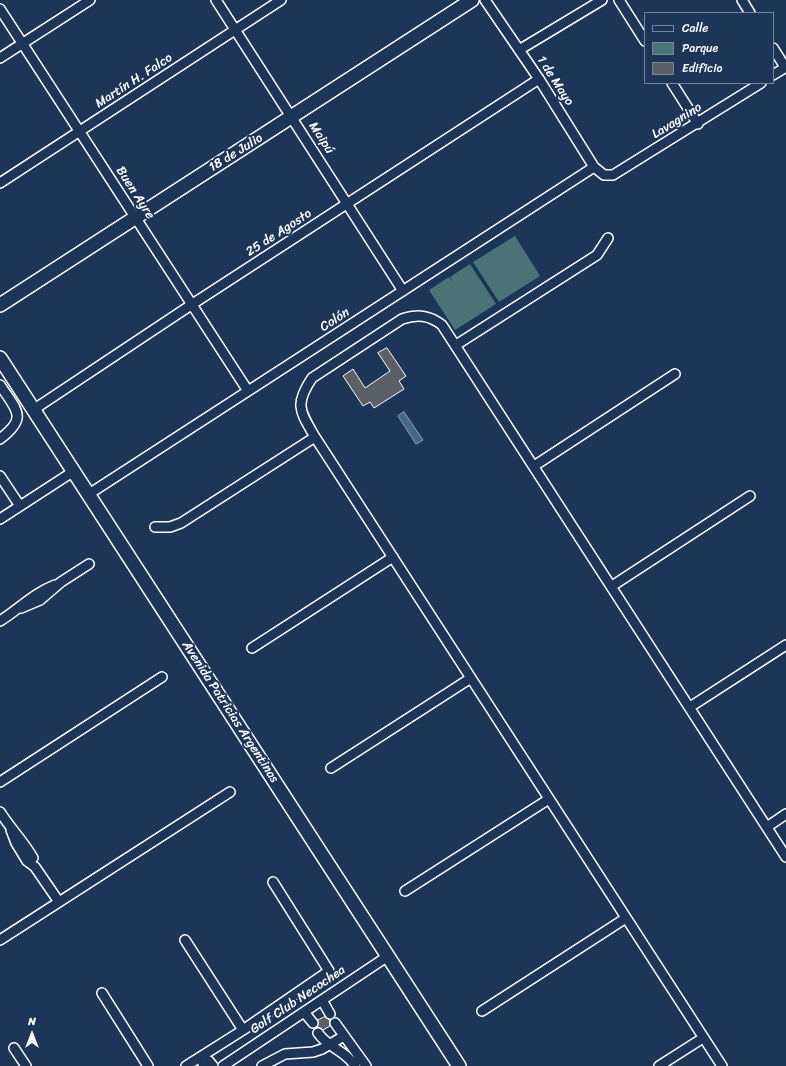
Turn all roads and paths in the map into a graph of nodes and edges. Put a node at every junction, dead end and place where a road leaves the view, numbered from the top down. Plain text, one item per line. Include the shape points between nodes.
1 (90, 0) edge
2 (216, 0) edge
3 (281, 0) edge
4 (472, 0) edge
5 (485, 0) edge
6 (602, 0) edge
7 (619, 0) edge
8 (742, 0) edge
9 (0, 9) edge
10 (749, 12) edge
11 (235, 30) junction
12 (644, 39) edge
13 (22, 44) junction
14 (774, 49) edge
15 (519, 50) junction
16 (0, 58) edge
17 (786, 67) edge
18 (774, 74) edge
19 (539, 79) junction
20 (673, 84) edge
21 (759, 84) edge
22 (292, 117) junction
23 (698, 124) junction
24 (80, 131) junction
25 (594, 167) junction
26 (604, 175) joint
27 (0, 183) edge
28 (348, 204) junction
29 (135, 217) junction
30 (608, 238) dead end
31 (403, 291) junction
32 (0, 305) edge
33 (191, 305) junction
34 (456, 345) junction
35 (0, 358) edge
36 (675, 374) dead end
37 (0, 385) edge
38 (248, 392) junction
39 (33, 410) junction
40 (315, 437) junction
41 (0, 439) edge
42 (534, 466) junction
43 (74, 471) junction
44 (0, 476) edge
45 (89, 494) junction
46 (750, 496) dead end
47 (20, 506) junction
48 (0, 519) edge
49 (155, 527) dead end
50 (393, 557) junction
51 (89, 564) dead end
52 (612, 586) junction
53 (0, 621) edge
54 (786, 645) edge
55 (252, 648) dead end
56 (162, 677) dead end
57 (470, 678) junction
58 (690, 707) junction
59 (331, 768) dead end
60 (0, 782) edge
61 (230, 792) dead end
62 (549, 798) junction
63 (0, 812) edge
64 (786, 814) edge
65 (767, 827) junction
66 (786, 857) edge
67 (274, 882) dead end
68 (405, 891) dead end
69 (59, 902) junction
70 (626, 918) junction
71 (0, 940) edge
72 (185, 940) dead end
73 (388, 956) junction
74 (102, 994) dead end
75 (322, 1000) junction
76 (482, 1011) dead end
77 (304, 1012) junction
78 (330, 1014) dead end
79 (313, 1023) dead end
80 (335, 1023) dead end
81 (243, 1030) junction
82 (318, 1033) dead end
83 (344, 1036) junction
84 (703, 1038) junction
85 (329, 1045) junction
86 (14, 1048) dead end
87 (205, 1061) edge
88 (26, 1066) edge
89 (148, 1066) edge
90 (186, 1066) edge
91 (223, 1066) edge
92 (262, 1066) edge
93 (355, 1066) edge
94 (366, 1066) edge
95 (459, 1066) edge
96 (659, 1066) edge
97 (722, 1066) edge

1 - 13 street
2 - 11 street, Maipú
3 - 11 street, Martín H. Falco
4 - 22 street, 18 de Julio
5 - 15 street, 1 de Mayo
6 - 15 street
7 - 12 street
8 - 10 street
9 - 13 street, Buen Ayre
11 - 22 street, Maipú
11 - 24 street, Martín H. Falco
13 - 16 street
13 - 24 street, Buen Ayre
14 - 17 street
15 - 19 street, 1 de Mayo
17 - 18 street
19 - 25 street, 1 de Mayo
19 - 28 street, 25 de Agosto
20 - 23 street
21 - 23 street, Lavagnino
22 - 28 street, Maipú
22 - 29 street, 18 de Julio
23 - 26 street, Lavagnino via 613,175
24 - 27 street, Martín H. Falco
24 - 29 street, Buen Ayre
25 - 26 street, 1 de Mayo
25 - 31 street, Colón
28 - 31 street, Maipú
28 - 33 street, 25 de Agosto
29 - 32 street, 18 de Julio
29 - 33 street, Buen Ayre
30 - 34 street via 597,255
31 - 38 street, Colón
33 - 38 street, Buen Ayre
33 - 39 street, 25 de Agosto
34 - 40 street via 435,319 424,316 402,319 312,378 300,402 302,414
34 - 42 street
35 - 39 street, Avenida Patricias Argentinas
36 - 42 street
37 - 41 street via 17,413 18,420
38 - 45 street, Colón
39 - 43 street, Avenida Patricias Argentinas
40 - 49 street via 181,523 170,527
40 - 50 street
42 - 52 street
43 - 45 street, Avenida Patricias Argentinas
43 - 47 street
44 - 47 street
45 - 73 street, Avenida Patricias Argentinas
46 - 52 street
47 - 48 street
50 - 55 street
50 - 57 street
51 - 53 street via 40,600
52 - 58 street
54 - 58 street
56 - 60 street
57 - 59 street
57 - 62 street
58 - 65 street
61 - 69 street
62 - 68 street
62 - 70 street
63 - 69 street via 27,861 35,867
64 - 65 street
65 - 66 street
67 - 81 street via 329,971
69 - 71 street
70 - 76 street
70 - 84 street
72 - 81 street
73 - 75 street, Golf Club Necochea
73 - 95 street, Avenida Patricias Argentinas
74 - 89 street
75 - 77 street, Golf Club Necochea
75 - 78 street
77 - 79 street
77 - 91 street, Golf Club Necochea
80 - 83 street
81 - 87 street
82 - 85 street
83 - 85 street
83 - 94 street
84 - 96 street
84 - 97 street
85 - 92 street via 313,1052 285,1054
85 - 93 street via 343,1053
86 - 88 street
87 - 90 street

